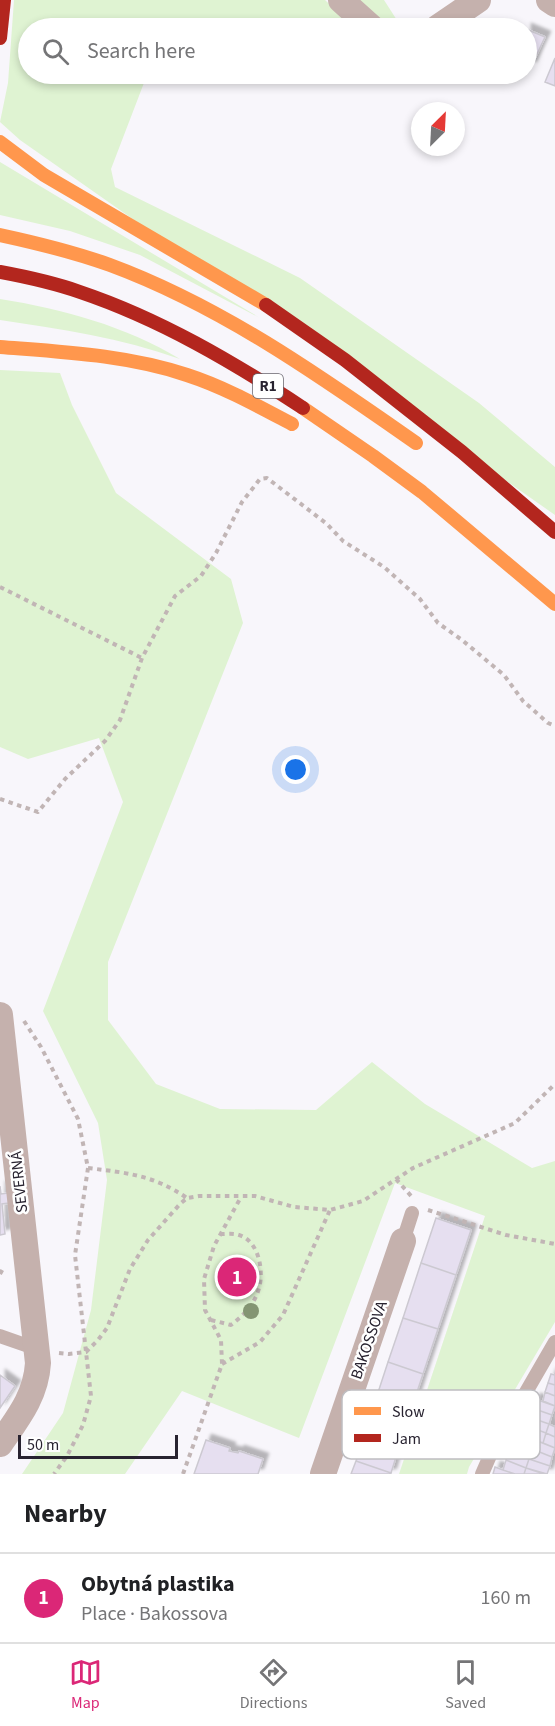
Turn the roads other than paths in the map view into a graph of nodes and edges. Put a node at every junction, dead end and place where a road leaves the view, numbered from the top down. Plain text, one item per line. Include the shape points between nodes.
1 (4, 0) edge
2 (341, 0) edge
3 (478, 0) edge
4 (549, 0) edge
5 (555, 4) edge
6 (361, 18) edge
7 (451, 18) edge
8 (0, 38) edge
9 (0, 142) edge
10 (0, 235) edge
11 (0, 272) edge
12 (0, 347) edge
13 (308, 432) dead end
14 (428, 451) dead end
15 (400, 492) dead end
16 (462, 523) junction
17 (555, 532) edge
18 (555, 604) edge
19 (11, 1017) edge
20 (413, 1210) road end
21 (403, 1241) joint
22 (0, 1336) edge
23 (555, 1342) edge
24 (37, 1349) junction
25 (352, 1390) edge
26 (527, 1390) edge
27 (342, 1419) edge
28 (0, 1444) edge
29 (489, 1459) edge
30 (323, 1474) edge
31 (482, 1474) edge

1 - 8 main road
2 - 6 street
3 - 7 street
4 - 5 street
9 - 17 main road via 44,175 286,318 453,445
10 - 14 main road, R1 via 65,249 163,289 318,375
11 - 16 main road, R1 via 94,296 179,334 360,444
12 - 13 main road via 74,353 171,370 230,393
15 - 16 main road
16 - 18 main road, R1
19 - 24 street, SEVERNÁ
20 - 21 lane
21 - 25 street, BAKOSSOVA
22 - 24 lane
23 - 26 lane
24 - 28 street, SEVERNÁ via 33,1392
27 - 30 street, BAKOSSOVA
29 - 31 lane

